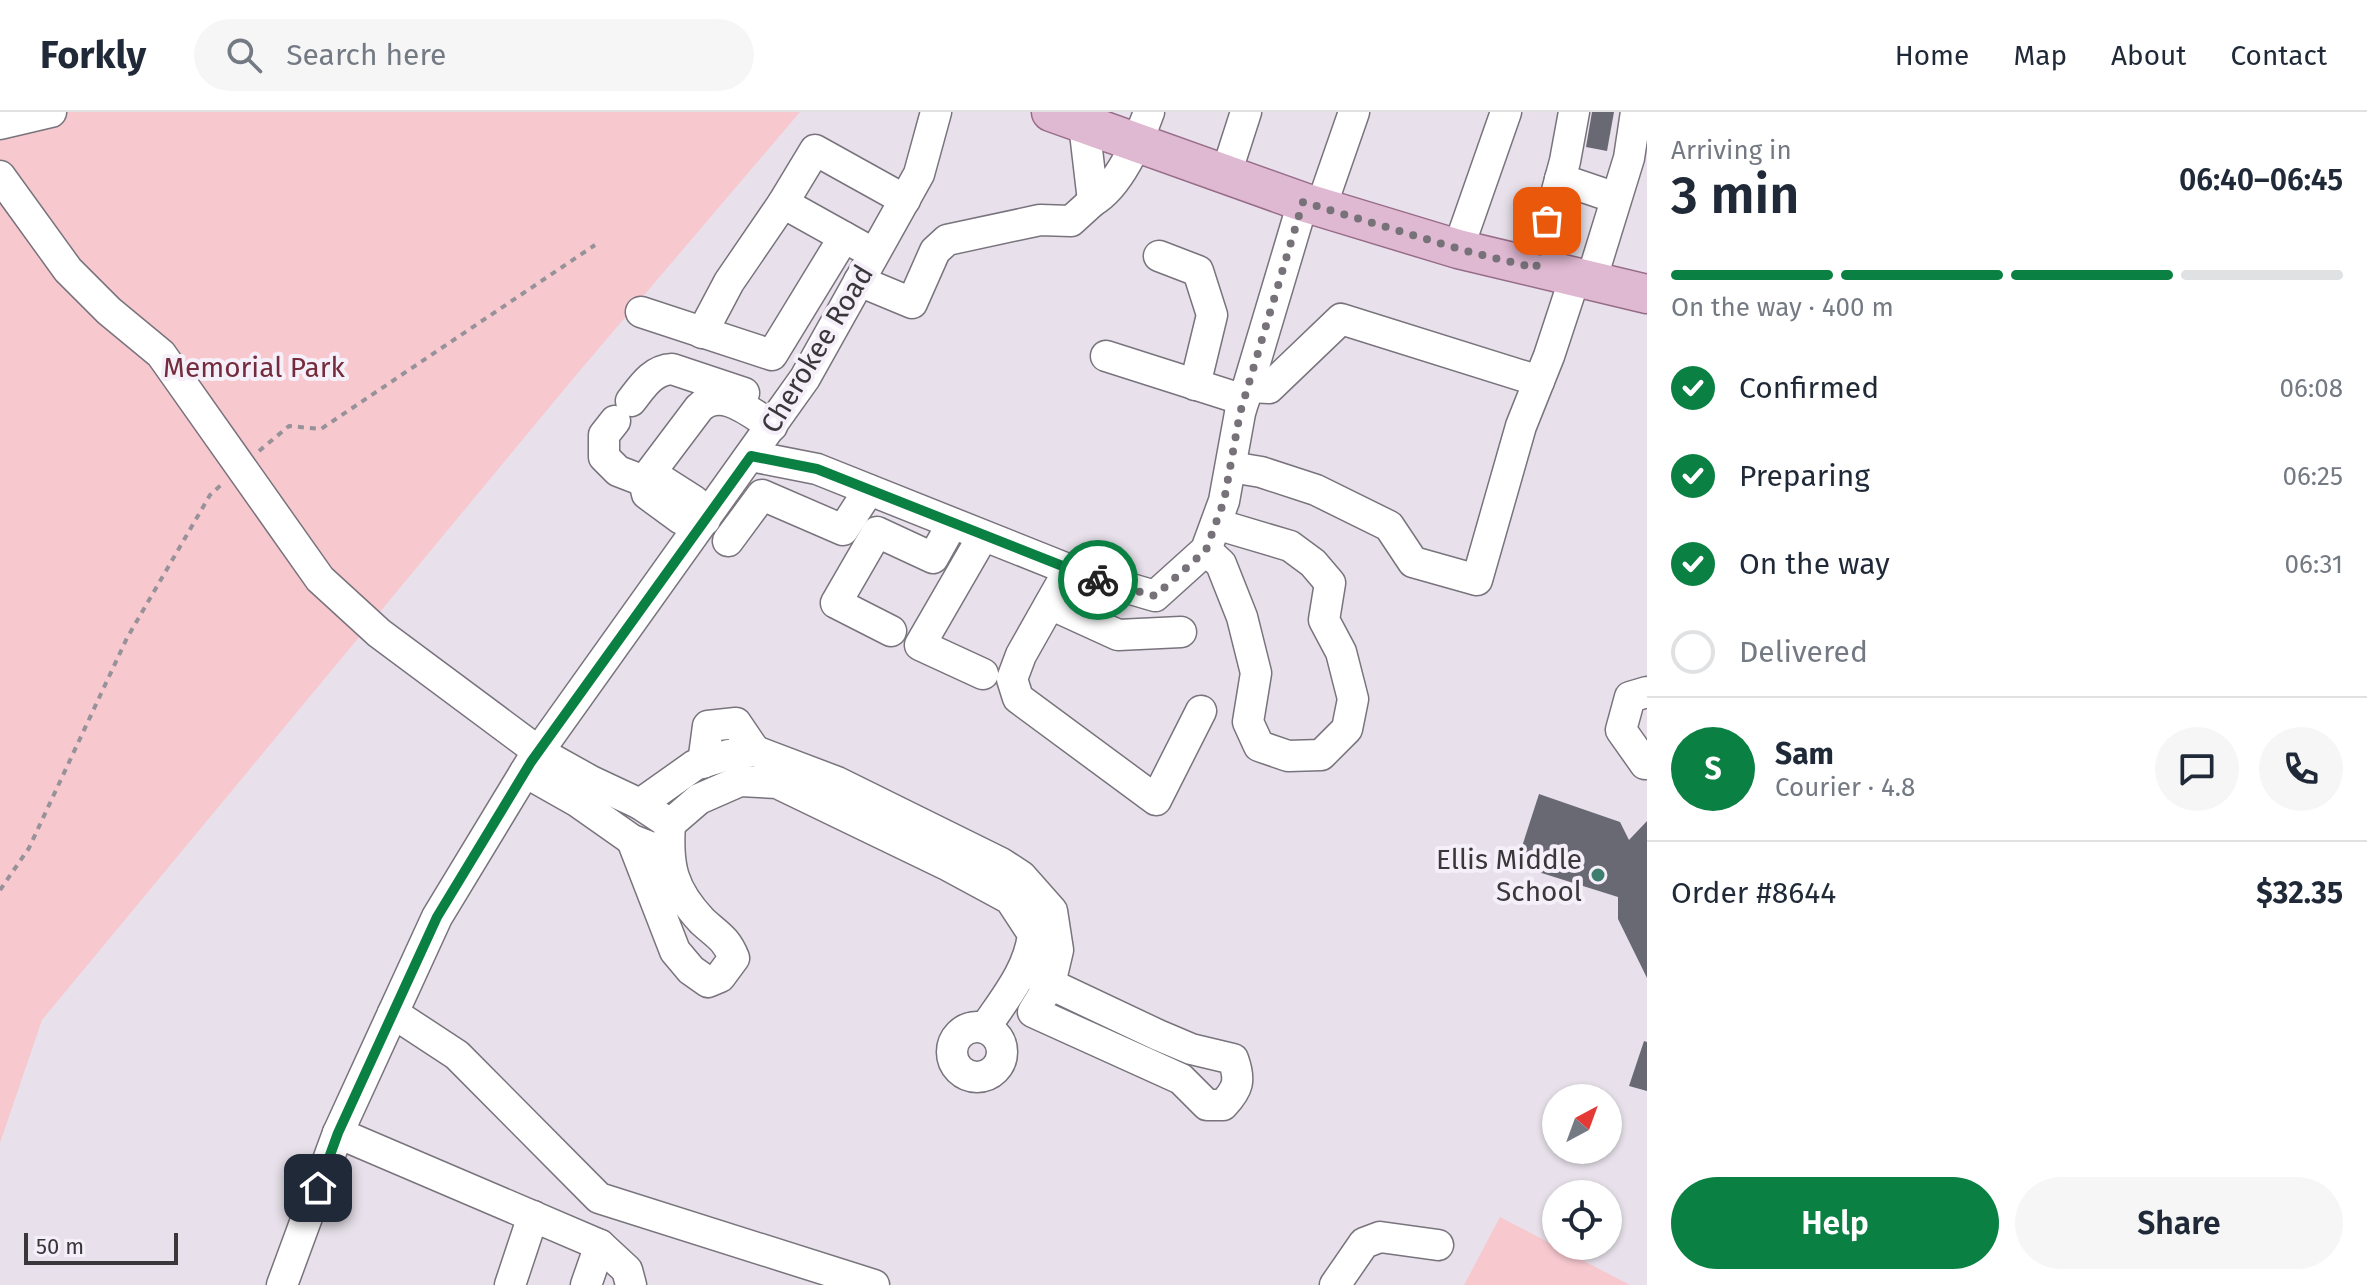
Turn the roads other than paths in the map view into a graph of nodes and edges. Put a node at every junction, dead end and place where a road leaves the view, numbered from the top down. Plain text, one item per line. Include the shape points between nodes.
1 (51, 112) edge
2 (936, 112) edge
3 (1246, 112) edge
4 (1354, 112) edge
5 (1506, 112) edge
6 (1574, 112) edge
7 (1636, 112) edge
8 (1068, 118) edge
9 (0, 124) edge
10 (1143, 127) edge
11 (1226, 174) junction
12 (0, 176) edge
13 (1560, 179) junction
14 (1616, 198) junction
15 (905, 200) junction
16 (1093, 201) junction
17 (783, 203) junction
18 (1312, 204) junction
19 (844, 237) junction
20 (1458, 249) junction
21 (874, 254) junction
22 (1159, 256) dead end
23 (1536, 268) junction
24 (1583, 279) junction
25 (859, 281) junction
26 (1647, 294) edge
27 (641, 312) dead end
28 (711, 336) junction
29 (1106, 356) dead end
30 (707, 380) junction
31 (1539, 381) junction
32 (1195, 385) junction
33 (1246, 394) junction
34 (777, 420) junction
35 (751, 456) junction
36 (1231, 467) junction
37 (644, 481) junction
38 (869, 490) junction
39 (705, 520) junction
40 (952, 524) junction
41 (983, 536) junction
42 (1211, 537) junction
43 (728, 541) dead end
44 (1069, 570) junction
45 (1050, 604) junction
46 (891, 631) dead end
47 (1181, 632) dead end
48 (983, 674) dead end
49 (1647, 692) edge
50 (1201, 711) dead end
51 (532, 762) junction
52 (761, 762) junction
53 (1647, 763) edge
54 (640, 804) junction
55 (670, 824) junction
56 (632, 840) junction
57 (668, 854) junction
58 (954, 854) junction
59 (1025, 968) junction
60 (1050, 984) junction
61 (1006, 996) junction
62 (1033, 1012) junction
63 (393, 1013) junction
64 (338, 1133) junction
65 (533, 1216) junction
66 (600, 1245) junction
67 (1438, 1245) dead end
68 (282, 1285) edge
69 (510, 1285) edge
70 (586, 1285) edge
71 (631, 1285) edge
72 (874, 1285) edge
73 (1335, 1285) edge

1 - 9 street
2 - 15 street, Cherokee Road via 919,174
3 - 11 street
4 - 18 street
5 - 20 street
6 - 13 street
7 - 14 street
8 - 10 main road
8 - 16 street
10 - 11 main road
10 - 16 street via 1104,195
11 - 18 main road
12 - 51 street via 68,270 161,354 320,579
13 - 14 street
13 - 23 street
14 - 24 street
15 - 17 street via 815,150
15 - 21 street, Cherokee Road
16 - 25 street via 1071,221 1040,220 947,240 935,251 912,303
17 - 19 street
17 - 28 street via 729,282
18 - 20 main road
18 - 33 street
19 - 21 street
19 - 28 street via 772,355
20 - 23 main road
21 - 25 street, Cherokee Road
22 - 32 street via 1198,271 1206,291 1212,315
23 - 24 main road
24 - 26 main road
24 - 31 street
25 - 34 street, Cherokee Road
27 - 28 street
28 - 30 street
29 - 32 street
30 - 34 street via 741,392
30 - 37 street via 664,369 651,377 604,435 604,457 618,471
31 - 33 street via 1341,319 1269,388
31 - 36 street via 1477,580 1413,562 1389,526 1316,490
32 - 33 street
33 - 36 street
34 - 35 street, Cherokee Road
34 - 37 street via 711,399
35 - 38 street via 817,469
35 - 39 street, Cherokee Road
36 - 42 street
37 - 39 street via 658,478 682,493
38 - 40 street
38 - 43 street via 843,530 762,495
39 - 51 street, Cherokee Road
40 - 41 street
40 - 46 street via 933,558 877,532 836,603
41 - 44 street
41 - 48 street via 920,645
42 - 42 street via 1290,546 1330,583 1324,620 1341,652 1353,699 1347,729 1321,755 1288,756 1259,746 1248,722 1256,673 1242,617
42 - 44 street via 1155,596
44 - 45 street
45 - 47 street via 1118,635
45 - 50 street via 1012,679 1018,698 1156,800
49 - 53 street via 1630,697 1621,730
51 - 54 street
51 - 56 street
51 - 63 street, Cherokee Road via 437,917
52 - 54 street via 728,755 695,765
52 - 55 street via 740,781 699,799
52 - 58 street
54 - 55 street
55 - 57 street
56 - 57 street
56 - 57 street via 675,951 708,982 720,977 734,958 727,942 685,901
58 - 59 street via 1010,899 1033,934
58 - 60 street via 1021,876 1052,911 1058,950
59 - 60 street
59 - 61 street
60 - 62 street
60 - 62 street via 1191,1049 1233,1059 1240,1077 1236,1091 1223,1105 1207,1105 1181,1079
61 - 62 street
61 - 62 street via 993,1037
63 - 64 street, Cherokee Road
63 - 72 street via 457,1055 599,1198
64 - 65 street
64 - 68 street, Cherokee Road
65 - 66 street
65 - 69 street
66 - 70 street
66 - 71 street via 627,1270
67 - 73 street via 1380,1237 1364,1243

